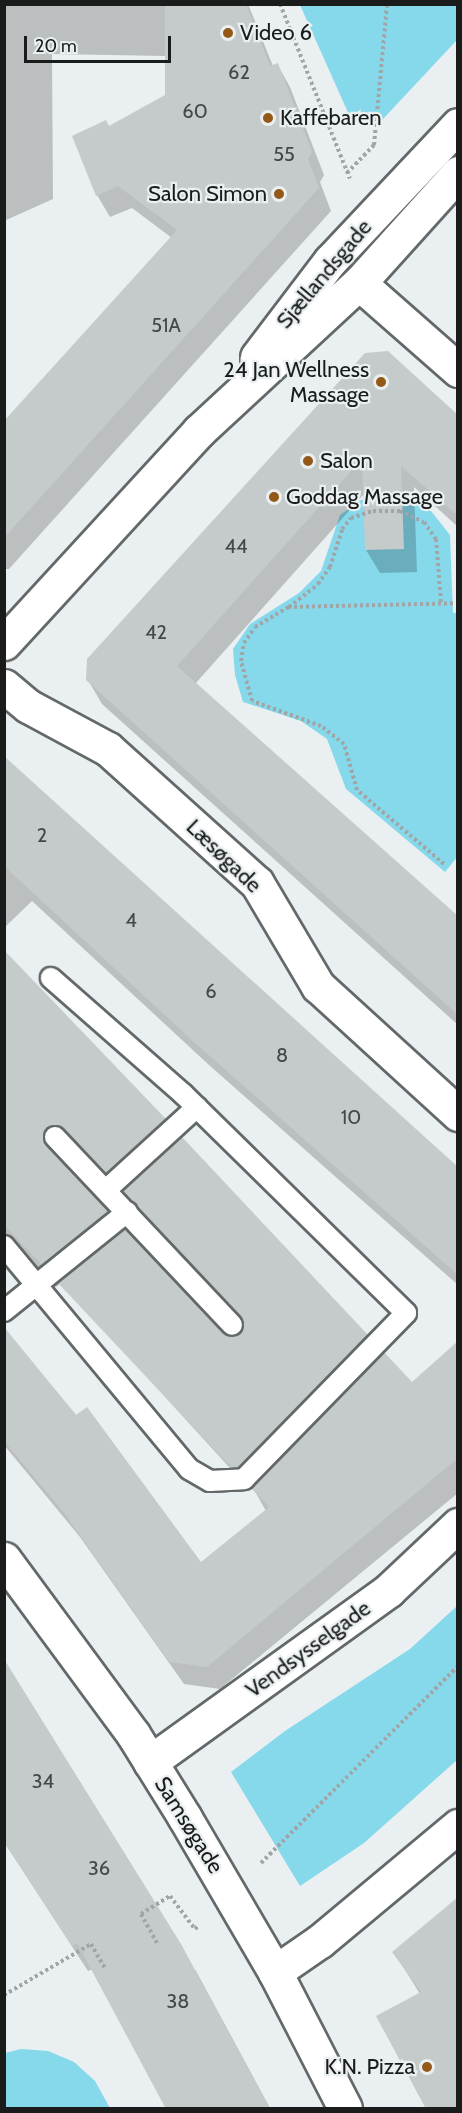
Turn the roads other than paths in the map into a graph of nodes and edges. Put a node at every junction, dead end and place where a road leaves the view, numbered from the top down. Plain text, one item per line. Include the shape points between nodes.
1 (458, 125) edge
2 (458, 173) edge
3 (359, 283) junction
4 (458, 370) edge
5 (200, 431) junction
6 (4, 643) edge
7 (4, 686) edge
8 (51, 978) dead end
9 (197, 1107) junction
10 (458, 1114) edge
11 (55, 1137) dead end
12 (106, 1190) junction
13 (126, 1212) junction
14 (4, 1246) edge
15 (39, 1283) junction
16 (4, 1311) edge
17 (232, 1325) dead end
18 (458, 1525) edge
19 (4, 1559) edge
20 (150, 1762) junction
21 (458, 1826) edge
22 (274, 1972) junction
23 (345, 2109) edge

1 - 5 street, Sjællandsgade via 330,261
2 - 3 street, Sjællandsgade
3 - 4 street
3 - 5 street, Sjællandsgade
5 - 6 street, Sjællandsgade
7 - 10 street, Læsøgade via 28,706 108,749 257,883 318,986
8 - 9 lane
9 - 12 lane
9 - 15 lane via 406,1313 244,1479 210,1481 189,1469
11 - 12 lane
12 - 13 lane
13 - 15 lane
13 - 17 lane
14 - 15 lane
15 - 16 lane
18 - 20 street, Vendsysselgade via 389,1590
19 - 20 street, Samsøgade
20 - 22 street, Samsøgade
21 - 22 street via 320,1941
22 - 23 street, Samsøgade

